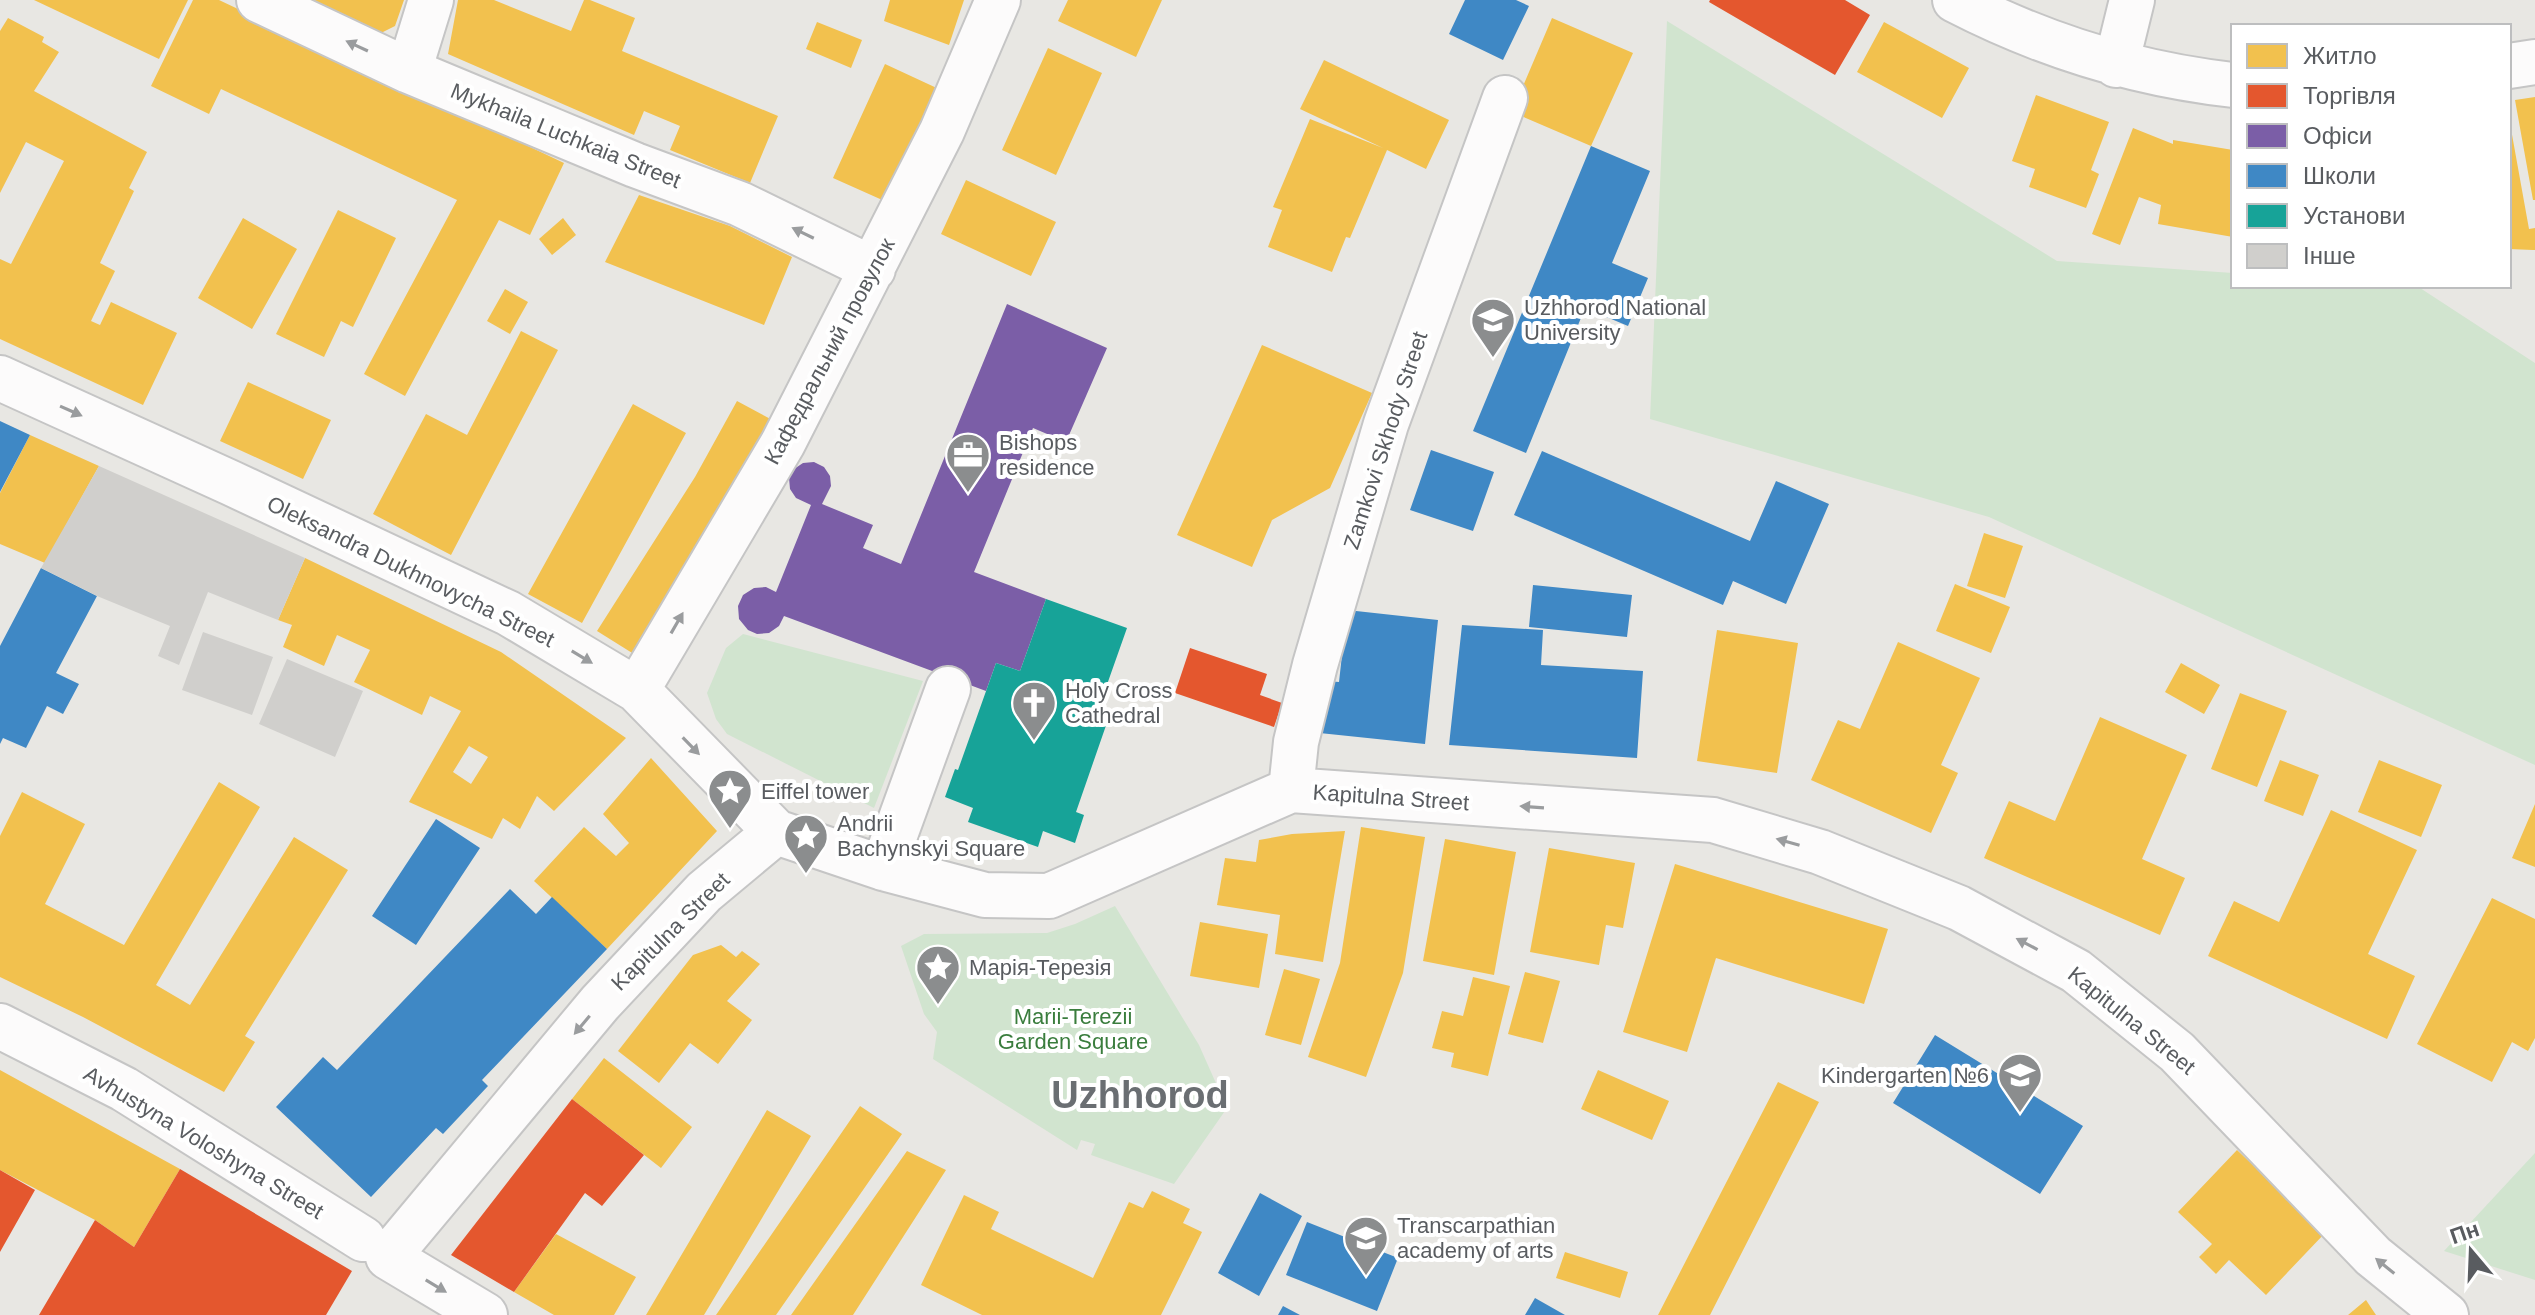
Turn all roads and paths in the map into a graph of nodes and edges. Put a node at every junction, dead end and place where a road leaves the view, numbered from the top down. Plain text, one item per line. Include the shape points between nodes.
1 (259, 0) edge
2 (431, 0) edge
3 (998, 0) edge
4 (1955, 0) edge
5 (2132, 0) edge
6 (2535, 62) edge
7 (2116, 65) junction
8 (2511, 66) edge
9 (409, 71) junction
10 (2231, 85) edge
11 (1505, 98) dead end
12 (873, 269) junction
13 (0, 378) edge
14 (948, 689) dead end
15 (637, 690) junction
16 (1291, 790) junction
17 (776, 832) junction
18 (883, 868) junction
19 (0, 1026) edge
20 (376, 1248) junction
21 (485, 1315) edge
22 (2446, 1315) edge

9 -> 1 street, Mykhaila Luchkaia Street
2 - 9 street
3 - 12 street, Кафедральний провулок via 942,131
4 - 7 street via 2035,37
5 - 7 street
6 - 8 street
7 - 10 street
12 -> 9 street, Mykhaila Luchkaia Street via 740,204
11 - 16 street, Zamkovi Skhody Street via 1386,424 1315,665 1296,742
15 -> 12 street, Кафедральний провулок via 783,443
13 -> 15 street, Oleksandra Dukhnovycha Street via 508,613
14 - 18 street
15 -> 17 street, Oleksandra Dukhnovycha Street
16 - 18 street, Kapitulna Street via 1049,896 985,895
22 -> 16 street, Kapitulna Street via 2373,1256 2177,1052 2076,971 1959,908 1820,852 1713,820
17 - 18 street, Kapitulna Street
17 -> 20 street, Kapitulna Street via 704,892
19 - 20 street, Avhustyna Voloshyna Street via 124,1089
20 -> 21 street, Avhustyna Voloshyna Street

